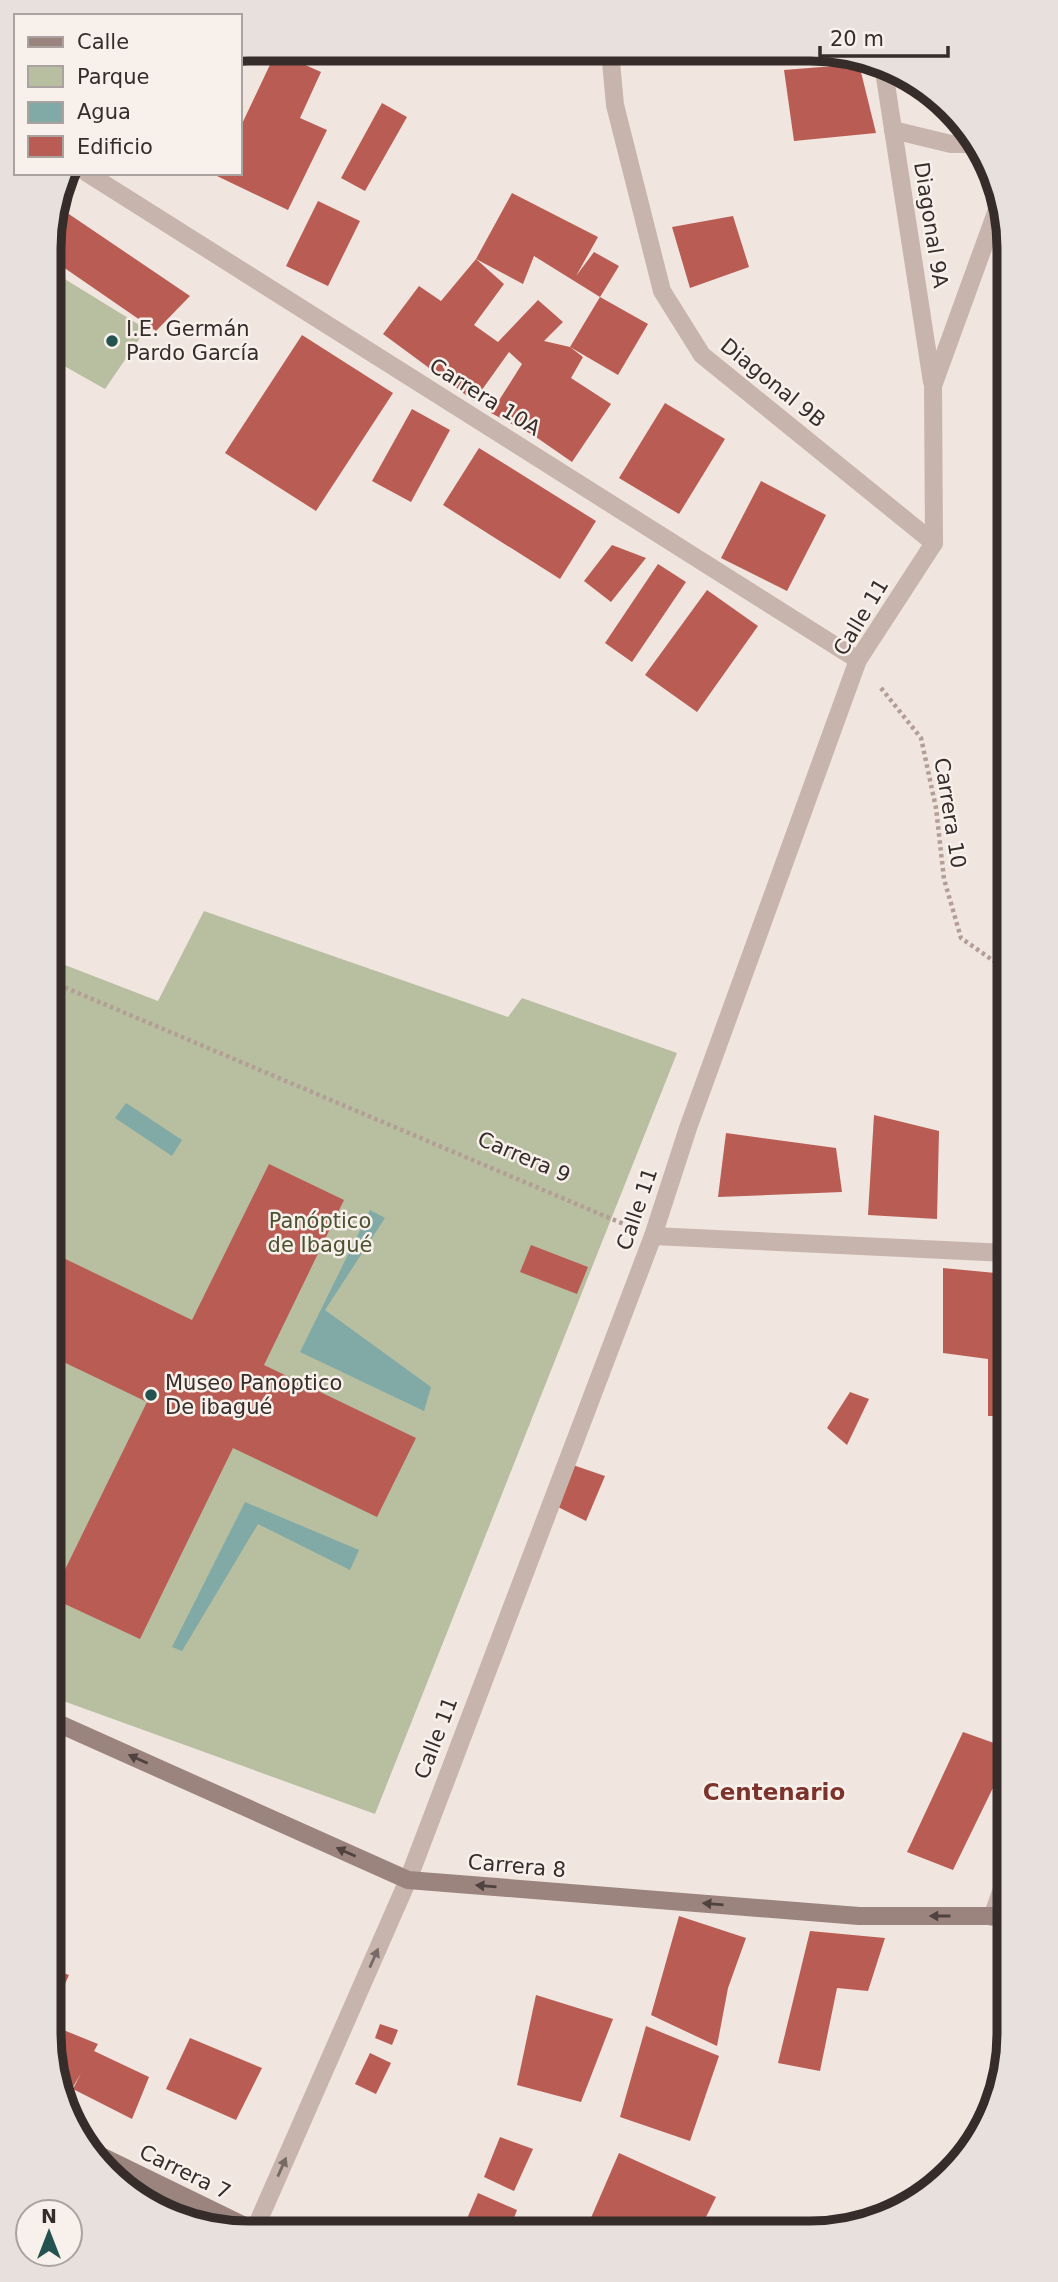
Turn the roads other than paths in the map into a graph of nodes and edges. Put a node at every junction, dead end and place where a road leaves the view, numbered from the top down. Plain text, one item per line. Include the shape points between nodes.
1 (611, 61) edge
2 (885, 77) edge
3 (893, 130) junction
4 (965, 144) edge
5 (90, 175) edge
6 (994, 218) edge
7 (933, 386) junction
8 (934, 543) junction
9 (858, 660) junction
10 (653, 1236) junction
11 (996, 1253) edge
12 (61, 1725) edge
13 (408, 1880) junction
14 (996, 1916) edge
15 (112, 2161) edge
16 (234, 2220) edge
17 (257, 2221) edge

1 - 8 street, Diagonal 9B via 615,105 662,291 702,355
2 - 3 street, Diagonal 9A
3 - 4 street
3 - 7 street, Diagonal 9A
5 - 9 street, Carrera 10A
6 - 7 street
7 - 8 street
8 - 9 street, Calle 11
9 - 10 street, Calle 11
10 - 11 street
10 - 13 street, Calle 11
13 -> 12 main road, Carrera 8
14 -> 13 main road, Carrera 8 via 859,1916
17 -> 13 street, Calle 11
15 - 16 main road, Carrera 7

